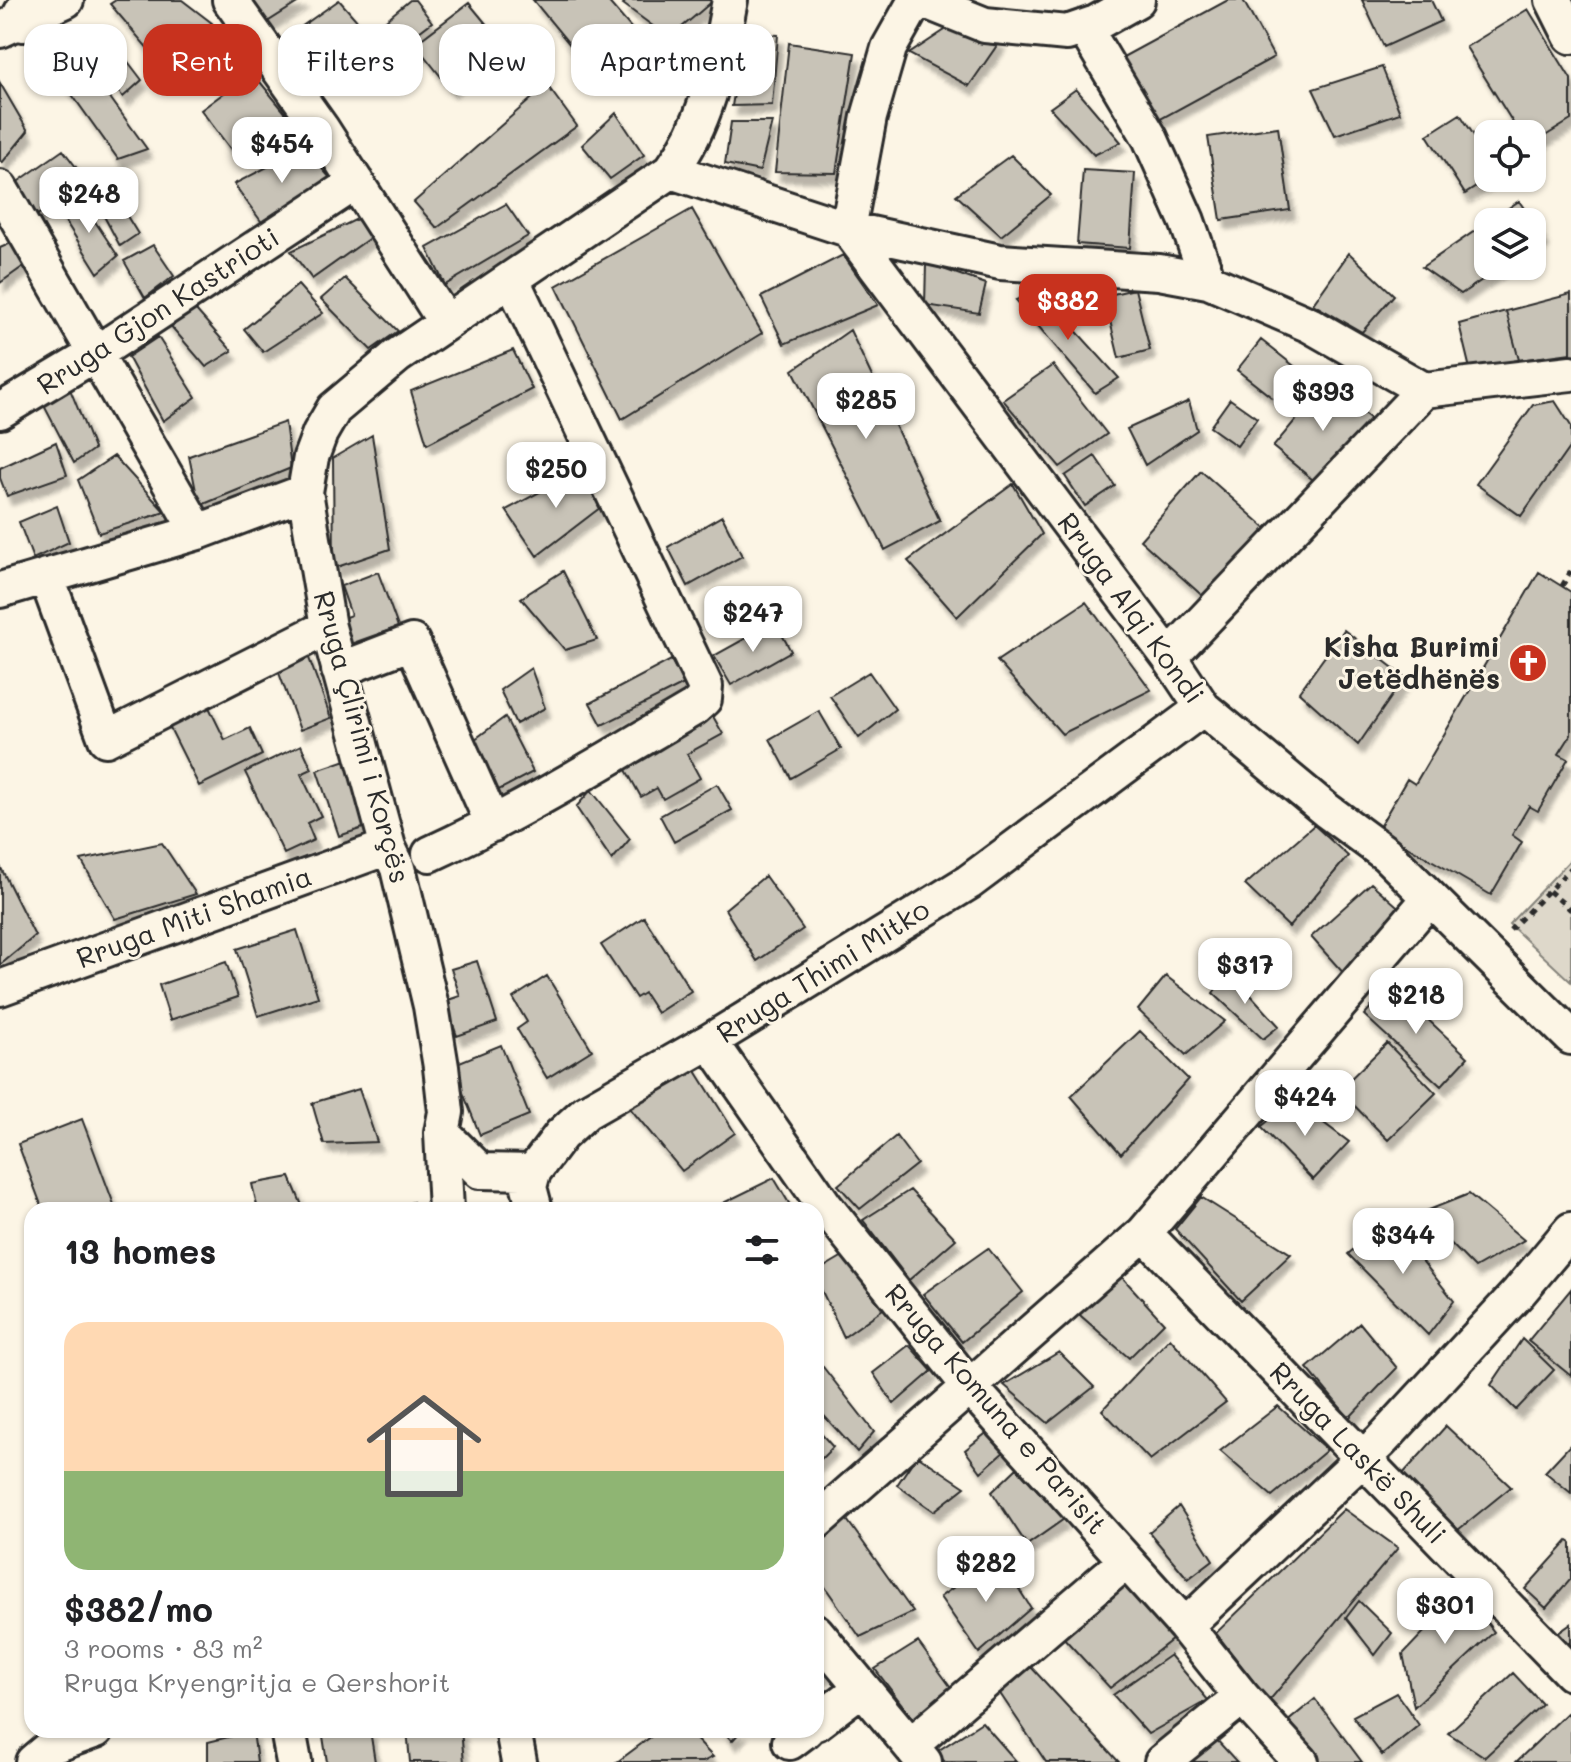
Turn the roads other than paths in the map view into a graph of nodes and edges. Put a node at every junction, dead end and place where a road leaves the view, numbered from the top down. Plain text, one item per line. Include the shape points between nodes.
1 (66, 0) edge
2 (230, 0) edge
3 (730, 0) edge
4 (916, 0) edge
5 (923, 0) edge
6 (1137, 0) edge
7 (1553, 0) edge
8 (19, 16) edge
9 (1084, 27) junction
10 (1571, 36) edge
11 (671, 171) junction
12 (356, 182) junction
13 (0, 188) edge
14 (848, 229) junction
15 (512, 280) junction
16 (1208, 281) junction
17 (445, 321) junction
18 (95, 354) junction
19 (1571, 373) edge
20 (1424, 390) junction
21 (0, 411) edge
22 (305, 492) junction
23 (198, 532) junction
24 (46, 576) junction
25 (0, 590) edge
26 (328, 627) junction
27 (1169, 657) junction
28 (339, 670) junction
29 (1203, 708) junction
30 (493, 824) junction
31 (388, 847) junction
32 (430, 854) dead end
33 (1430, 898) junction
34 (0, 988) edge
35 (1571, 1037) edge
36 (710, 1041) junction
37 (442, 1133) junction
38 (533, 1172) junction
39 (446, 1202) edge
40 (533, 1202) edge
41 (816, 1202) edge
42 (824, 1213) edge
43 (1571, 1230) edge
44 (1144, 1233) junction
45 (969, 1386) junction
46 (1362, 1459) junction
47 (824, 1515) edge
48 (1126, 1561) junction
49 (1185, 1626) junction
50 (824, 1642) edge
51 (1571, 1673) edge
52 (862, 1688) junction
53 (1242, 1697) junction
54 (824, 1717) edge
55 (74, 1738) edge
56 (290, 1738) edge
57 (514, 1738) edge
58 (918, 1754) edge
59 (33, 1762) edge
60 (294, 1762) edge
61 (519, 1762) edge
62 (1162, 1762) edge
63 (1301, 1762) edge

1 - 8 street
2 - 12 street
3 - 11 street via 711,92 689,146
4 - 14 street via 889,48 869,117
5 - 9 street via 985,25 1067,33
6 - 9 street
7 - 10 street
9 - 16 street via 1150,138
11 - 14 street
11 - 15 street, Rruga Çlirimi i Korçës
12 - 17 street
12 - 18 street, Rruga Gjon Kastrioti
13 - 18 street
14 - 16 street via 1000,262 1159,272
14 - 27 street, Rruga Alqi Kondi
15 - 17 street, Rruga Çlirimi i Korçës
15 - 30 street via 705,686 704,699 694,708
16 - 20 street via 1310,325
17 - 22 street, Rruga Çlirimi i Korçës via 334,409 320,433
18 - 21 street, Rruga Gjon Kastrioti
18 - 23 street
19 - 20 street
20 - 27 street
22 - 23 street
22 - 26 street, Rruga Çlirimi i Korçës
23 - 24 street
24 - 25 street
24 - 26 street via 106,739
26 - 28 street, Rruga Çlirimi i Korçës
27 - 29 street, Rruga Alqi Kondi
28 - 30 street via 412,642
28 - 31 street, Rruga Çlirimi i Korçës
29 - 33 street, Rruga Alqi Kondi via 1386,854
29 - 36 street, Rruga Thimi Mitko via 969,882
30 - 32 street
31 - 34 street, Rruga Miti Shamia
31 - 37 street, Rruga Çlirimi i Korçës via 398,868 431,1006 446,1112
33 - 35 street, Rruga Alqi Kondi
33 - 44 street
36 - 38 street, Rruga Thimi Mitko via 586,1112
36 - 41 street, Rruga Komuna e Parisit
37 - 38 street via 480,1171
37 - 39 street, Rruga Çlirimi i Korçës
38 - 40 street
42 - 45 street, Rruga Komuna e Parisit
43 - 46 street
44 - 45 street
44 - 46 street, Rruga Laskë Shuli
45 - 47 street
45 - 48 street, Rruga Komuna e Parisit
46 - 49 street
46 - 51 street, Rruga Laskë Shuli
48 - 49 street, Rruga Komuna e Parisit
48 - 58 street
49 - 53 street, Rruga Komuna e Parisit
50 - 52 street
52 - 54 street
52 - 58 street
53 - 62 street
53 - 63 street, Rruga Komuna e Parisit
55 - 59 street via 52,1746
56 - 60 street
57 - 61 street

